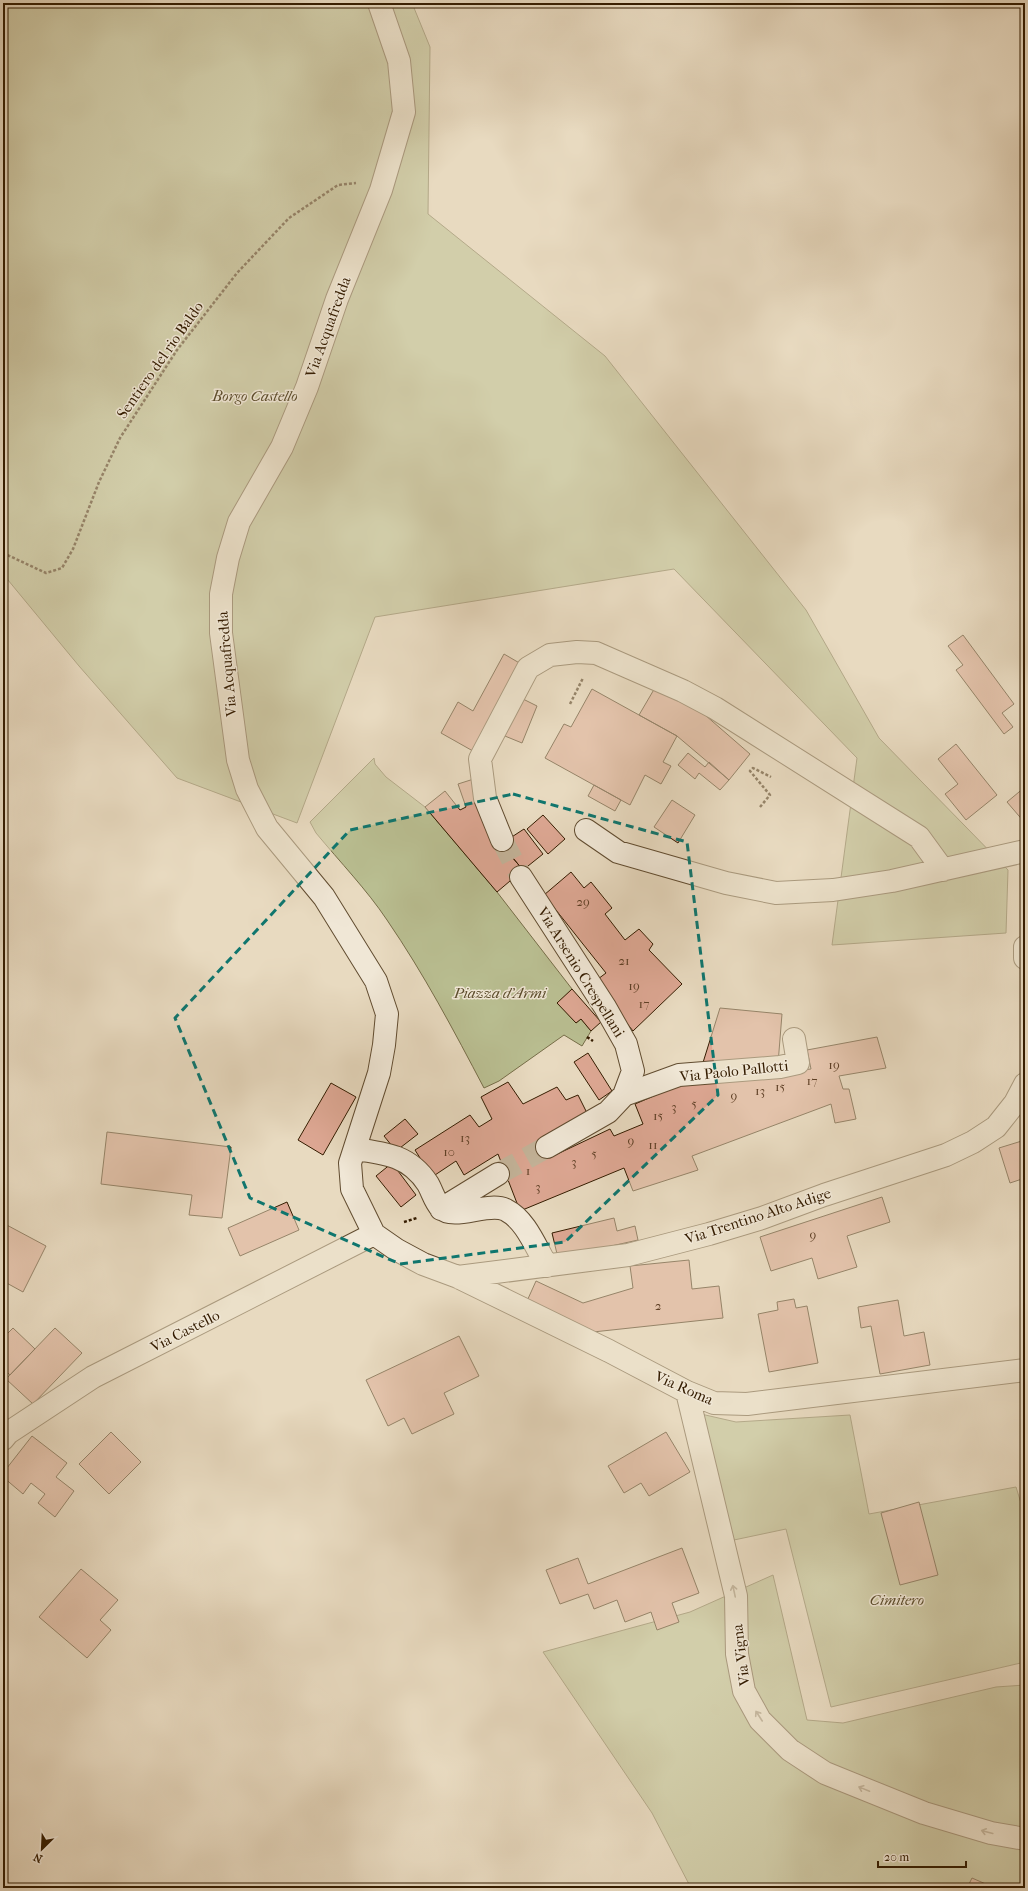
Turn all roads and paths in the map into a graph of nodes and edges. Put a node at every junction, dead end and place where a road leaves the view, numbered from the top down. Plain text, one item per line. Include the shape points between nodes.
1 (380, 3) edge
2 (380, 190) junction
3 (3, 553) edge
4 (770, 795) dead end
5 (760, 807) dead end
6 (586, 830) dead end
7 (502, 840) tunnel mouth
8 (1025, 851) edge
9 (943, 870) junction
10 (521, 877) tunnel mouth
11 (1025, 947) edge
12 (1025, 958) edge
13 (794, 1039) dead end
14 (1025, 1084) edge
15 (624, 1095) junction
16 (547, 1147) tunnel mouth
17 (355, 1149) junction
18 (498, 1174) tunnel mouth
19 (441, 1209) junction
20 (374, 1234) junction
21 (546, 1266) junction
22 (458, 1277) junction
23 (1025, 1370) edge
24 (687, 1392) junction
25 (3, 1439) edge
26 (1025, 1839) edge

1 - 2 street, Via Acquafredda via 399,61 404,112
2 - 3 path, Sentiero del rio Baldo via 355,183 338,185 288,218 237,273 177,350 120,438 73,549 62,568 46,573
2 - 17 street, Via Acquafredda via 282,447 239,522 228,558 222,594 221,633 226,677 238,760 247,789 267,828 324,897 359,951 376,981 386,1014 379,1073
4 - 5 path
6 - 9 street via 618,852 726,883 776,893 833,890
7 - 9 street via 486,798 480,759 498,723 528,668 550,655 596,653 715,708 918,837
8 - 9 street
10 - 15 street, Via Arsenio Crespellani via 626,1044 633,1071
11 - 12 street
13 - 15 street, Via Paolo Pallotti via 798,1063 780,1067 679,1075
14 - 21 street, Via Trentino Alto Adige via 1015,1103 996,1127 946,1155 709,1234 628,1255
15 - 16 street, Via Arsenio Crespellani via 608,1112
17 - 19 street via 390,1154 414,1167 428,1184
17 - 20 street, Via Acquafredda via 350,1163 352,1189
18 - 19 street
19 - 20 path
19 - 21 street via 452,1213 490,1208 506,1209 520,1221
20 - 22 street, Via Roma via 424,1264
20 - 25 street, Via Castello via 93,1377 8,1433
21 - 22 street, Via Trentino Alto Adige
22 - 24 street, Via Roma
23 - 24 street, Via Roma via 748,1404 714,1403
26 -> 24 street, Via Vigna via 991,1833 924,1813 825,1773 790,1750 760,1720 744,1691 738,1654 736,1596

